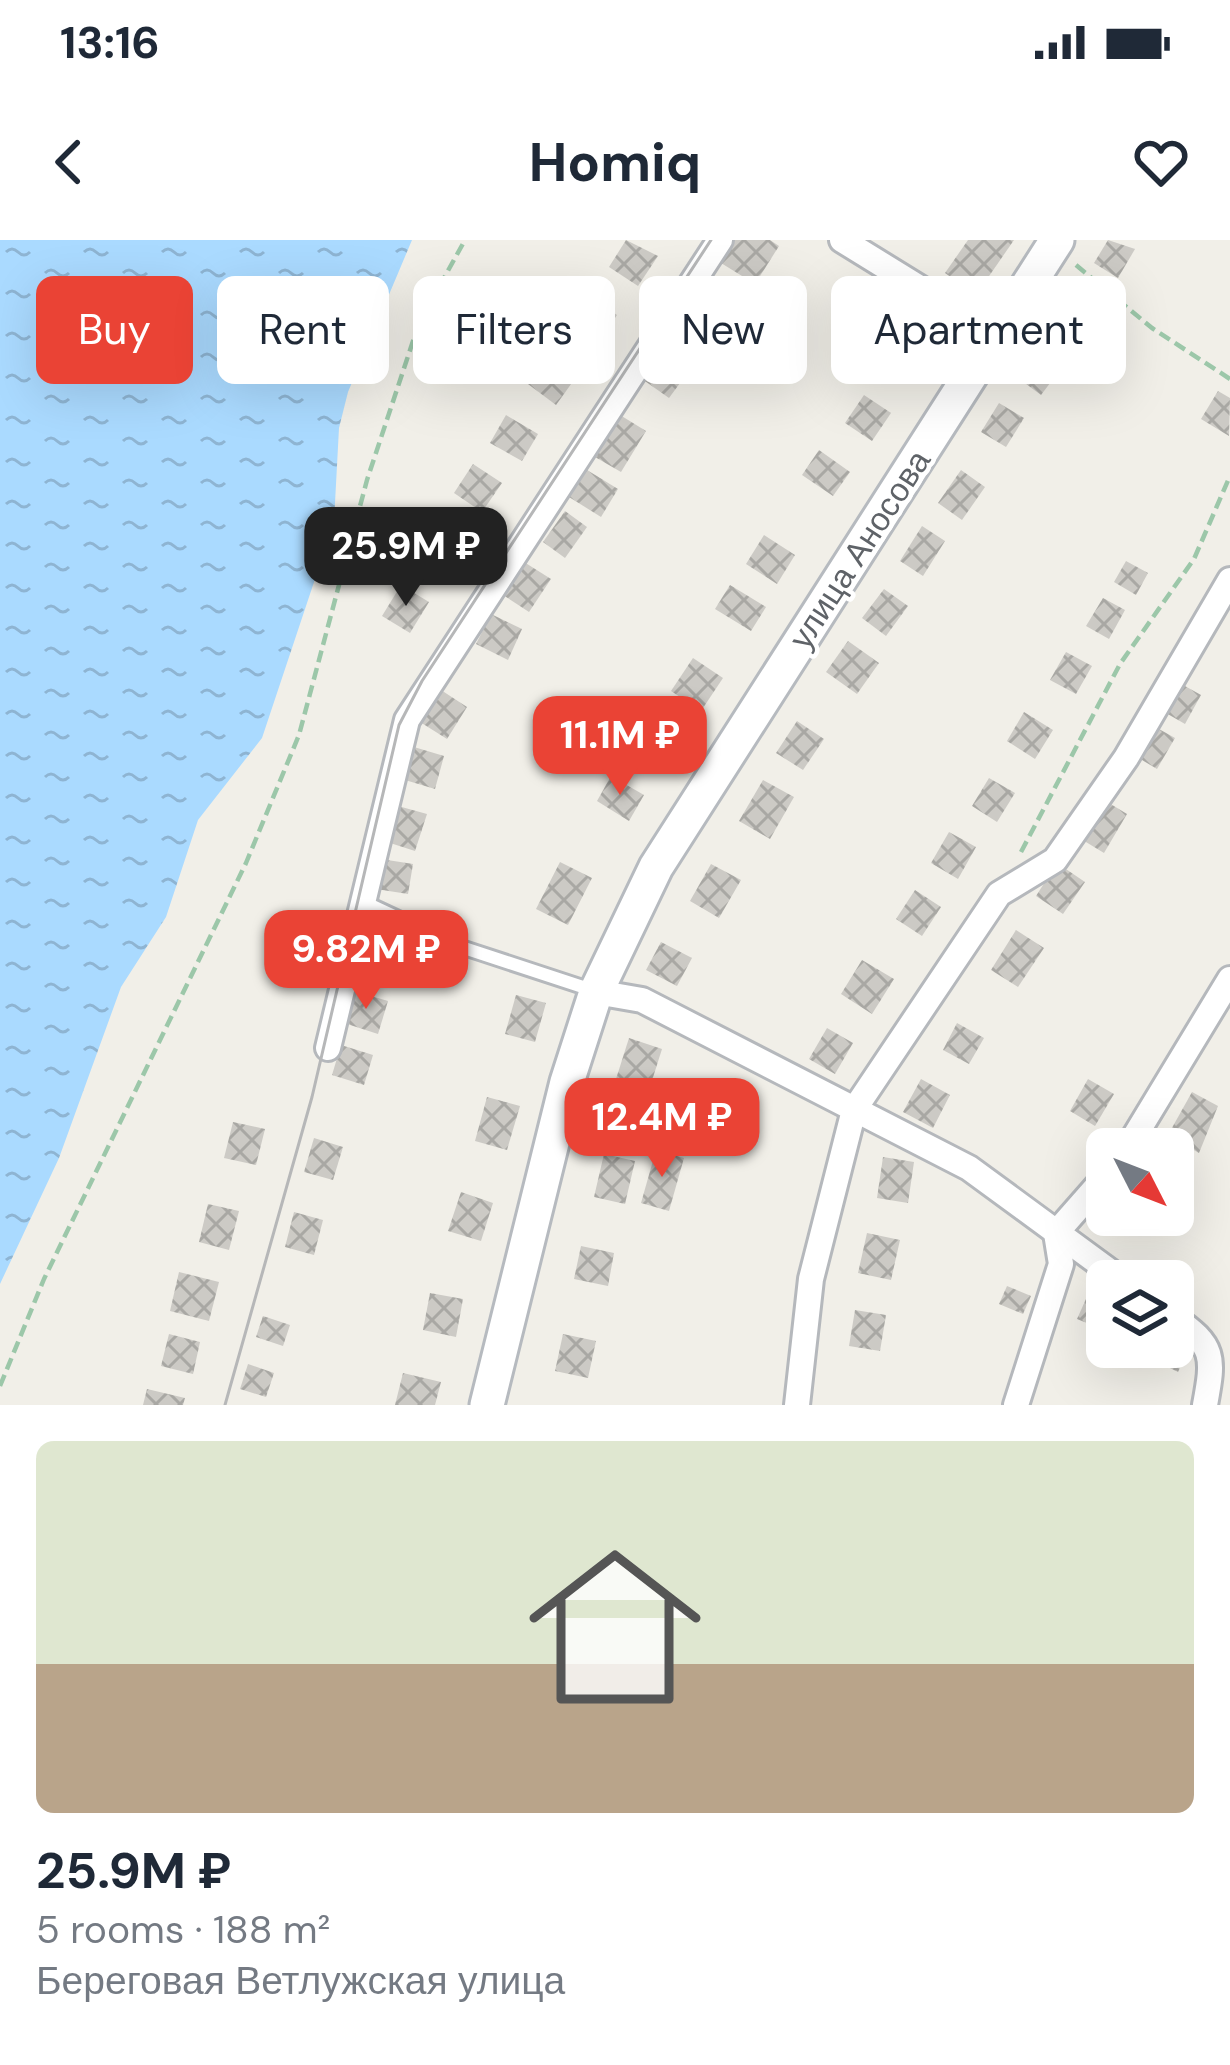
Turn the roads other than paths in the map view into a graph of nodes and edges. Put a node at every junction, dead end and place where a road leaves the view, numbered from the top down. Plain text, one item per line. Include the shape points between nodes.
1 (720, 240) edge
2 (842, 240) edge
3 (1055, 243) edge
4 (900, 276) edge
5 (1034, 276) edge
6 (965, 384) edge
7 (1230, 580) edge
8 (366, 903) junction
9 (1230, 979) edge
10 (596, 992) junction
11 (328, 1048) dead end
12 (854, 1110) junction
13 (1139, 1128) edge
14 (1086, 1199) edge
15 (1056, 1234) junction
16 (1093, 1260) edge
17 (1194, 1331) edge
18 (487, 1405) edge
19 (797, 1405) edge
20 (1016, 1405) edge
21 (1205, 1405) edge

1 - 8 street via 407,720
2 - 4 street
3 - 5 main road, улица Аносова
6 - 10 main road, улица Аносова via 656,867
7 - 12 street via 1126,758 1055,860 999,894
8 - 10 lane via 458,946
8 - 11 street
9 - 13 street
10 - 12 street via 642,1000
10 - 18 main road, улица Аносова
12 - 15 street via 969,1168
12 - 19 street via 811,1279
14 - 15 street
15 - 16 street
15 - 20 street via 1061,1264
17 - 21 street via 1213,1363

